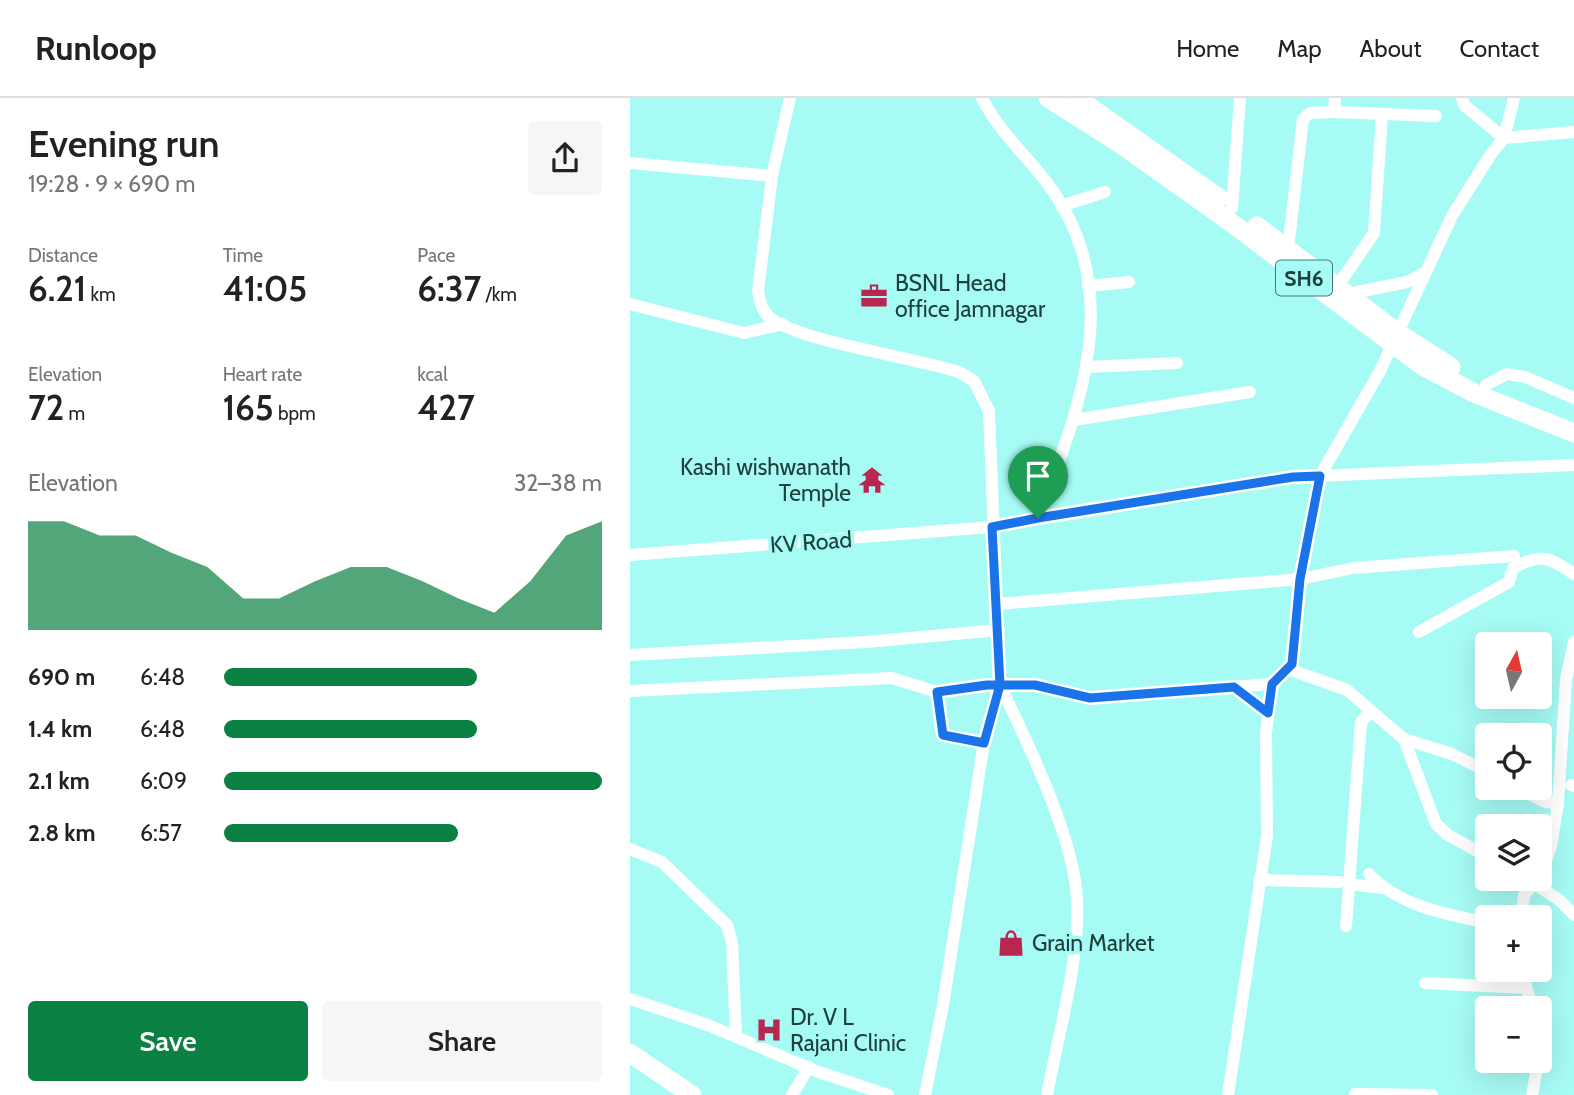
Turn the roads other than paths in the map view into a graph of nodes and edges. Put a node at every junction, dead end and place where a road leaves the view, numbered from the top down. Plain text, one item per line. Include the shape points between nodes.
1 (790, 98) edge
2 (982, 98) edge
3 (1048, 98) edge
4 (1077, 98) edge
5 (1240, 98) edge
6 (1335, 98) edge
7 (1462, 98) edge
8 (1514, 98) edge
9 (1334, 112) junction
10 (1382, 115) junction
11 (1436, 116) dead end
12 (1574, 132) edge
13 (1504, 138) junction
14 (630, 163) edge
15 (772, 176) junction
16 (1105, 192) dead end
17 (1061, 206) junction
18 (1232, 208) junction
19 (1287, 249) junction
20 (1424, 273) junction
21 (1129, 282) dead end
22 (1088, 286) junction
23 (1342, 290) junction
24 (630, 304) edge
25 (783, 324) junction
26 (1394, 338) junction
27 (1177, 363) dead end
28 (1086, 367) junction
29 (1486, 385) junction
30 (1250, 392) dead end
31 (1574, 398) edge
32 (1074, 420) junction
33 (1574, 420) edge
34 (1574, 433) edge
35 (1574, 465) edge
36 (1320, 476) junction
37 (1038, 518) junction
38 (992, 527) junction
39 (630, 555) edge
40 (1514, 556) dead end
41 (1574, 574) edge
42 (1300, 579) junction
43 (997, 604) junction
44 (999, 630) junction
45 (1419, 632) dead end
46 (1574, 642) edge
47 (630, 654) edge
48 (1288, 669) junction
49 (1272, 684) junction
50 (1000, 685) junction
51 (1234, 687) junction
52 (630, 691) edge
53 (937, 692) junction
54 (1371, 711) junction
55 (1268, 713) junction
56 (1404, 739) junction
57 (984, 743) junction
58 (1475, 766) edge
59 (1541, 800) edge
60 (1558, 804) junction
61 (1552, 840) edge
62 (630, 849) edge
63 (1475, 851) edge
64 (1369, 874) dead end
65 (1259, 880) junction
66 (1344, 883) junction
67 (1383, 888) junction
68 (1544, 891) edge
69 (1574, 915) edge
70 (1475, 920) edge
71 (1346, 926) dead end
72 (1525, 982) edge
73 (1425, 983) dead end
74 (1526, 988) junction
75 (1529, 996) edge
76 (630, 999) edge
77 (736, 1036) junction
78 (630, 1053) edge
79 (809, 1067) junction
80 (1536, 1073) edge
81 (1355, 1094) edge
82 (692, 1095) edge
83 (792, 1095) edge
84 (888, 1095) edge
85 (925, 1095) edge
86 (1047, 1095) edge
87 (1228, 1095) edge
88 (1432, 1095) edge
89 (1532, 1095) edge

1 - 15 street
2 - 17 street
3 - 26 main road, SH6 via 1122,145
4 - 18 main road, SH6
5 - 18 street
6 - 9 street
7 - 13 street via 1464,106
8 - 13 street
9 - 10 street
9 - 19 street via 1304,116
10 - 11 street
10 - 23 street via 1374,233
12 - 13 street
13 - 20 street via 1452,216
14 - 15 street
15 - 25 street via 758,291 762,309
16 - 17 street
17 - 22 street via 1073,226
18 - 19 main road, SH6
19 - 23 main road, SH6
20 - 23 street via 1407,282
20 - 26 street
21 - 22 street
22 - 28 street via 1092,339
23 - 26 main road, SH6
24 - 25 street via 744,333
25 - 38 street via 943,367 974,381 989,411
26 - 29 main road, SH6
26 - 34 main road, SH6 via 1421,365 1476,394
26 - 36 street
27 - 28 street
28 - 32 street
29 - 31 street via 1507,374
29 - 33 main road, SH6
30 - 32 street
32 - 37 street
35 - 36 street, KV Road
36 - 37 street, KV Road
36 - 42 street
37 - 38 street, KV Road
38 - 39 street, KV Road
38 - 43 street
40 - 42 street via 1353,568
41 - 45 street via 1557,563 1532,558 1513,568 1509,582
42 - 43 street
42 - 48 street
43 - 44 street
44 - 47 street
44 - 50 street
46 - 60 street via 1566,679
48 - 49 street
48 - 54 street via 1347,690
49 - 51 street
49 - 55 street
50 - 51 street via 1035,685 1090,698
50 - 53 street
50 - 57 street
50 - 86 street via 1058,823 1077,897 1077,927
51 - 55 street
52 - 53 street via 891,678
53 - 57 street via 943,735
54 - 56 street
54 - 66 street via 1361,722
55 - 65 street via 1267,836
56 - 58 street
56 - 63 street via 1436,824
57 - 85 street
59 - 60 street
60 - 61 street
62 - 77 street via 662,862 727,925 732,942
64 - 67 street
65 - 66 street
65 - 87 street
66 - 67 street
66 - 71 street
67 - 70 street
68 - 69 street
72 - 74 street
73 - 74 street
74 - 75 street
76 - 77 street
77 - 79 street
78 - 82 main road
79 - 83 street
79 - 84 street
80 - 89 street
81 - 88 street

